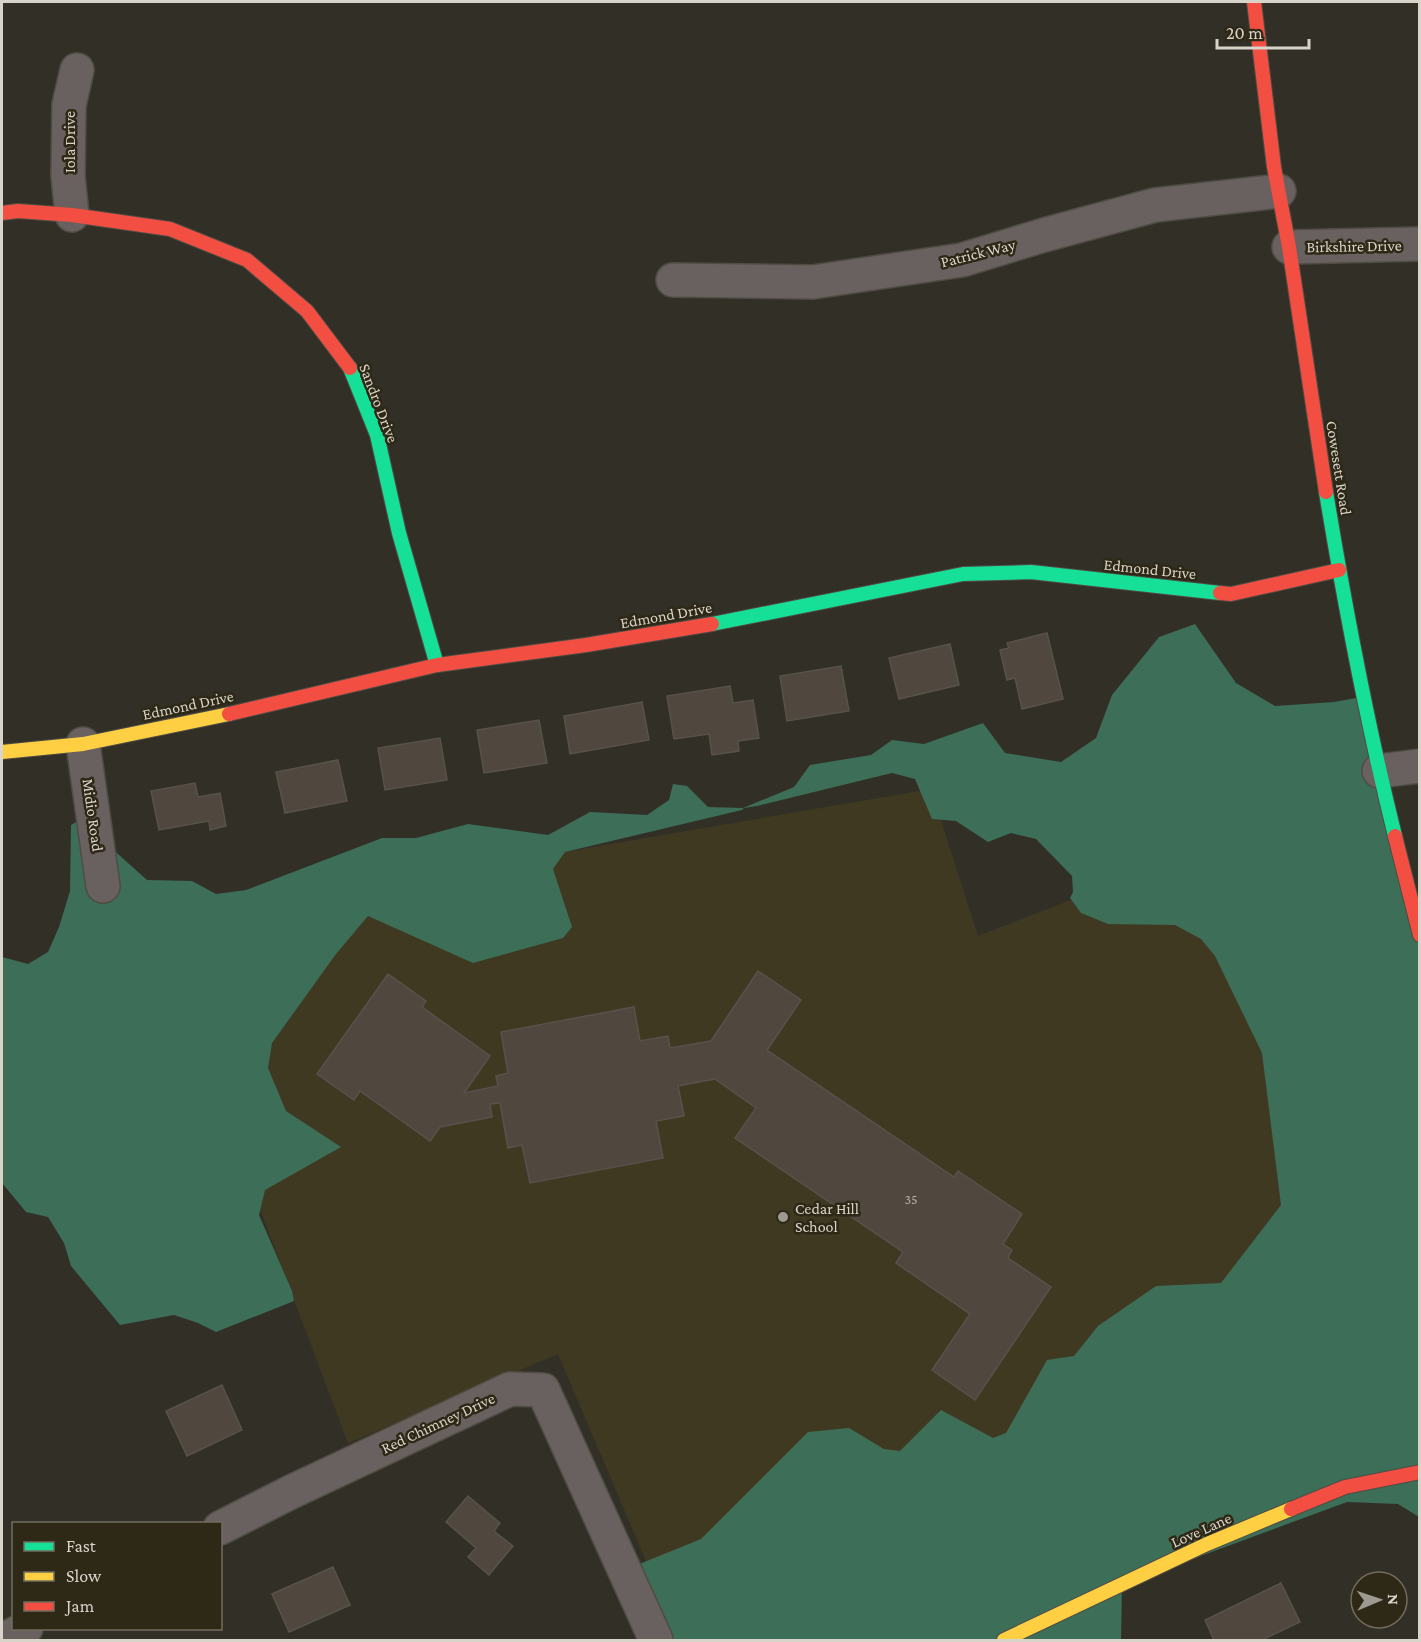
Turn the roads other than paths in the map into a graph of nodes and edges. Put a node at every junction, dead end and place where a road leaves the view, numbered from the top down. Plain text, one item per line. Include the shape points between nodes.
1 (1254, 2) edge
2 (77, 70) dead end
3 (1279, 191) junction
4 (2, 213) edge
5 (72, 215) junction
6 (1419, 244) edge
7 (1289, 247) junction
8 (673, 280) dead end
9 (1339, 570) junction
10 (437, 665) junction
11 (83, 744) junction
12 (2, 752) edge
13 (1419, 766) edge
14 (1379, 771) junction
15 (102, 886) dead end
16 (1419, 935) edge
17 (1419, 1472) edge
18 (222, 1527) edge
19 (24, 1630) edge
20 (3, 1641) edge
21 (656, 1641) edge
22 (1004, 1641) edge

1 - 3 street, Cowesett Road
2 - 5 street, Iola Drive via 69,105
3 - 7 street, Cowesett Road
3 - 8 street, Patrick Way via 1155,205 962,260 813,282
4 - 5 street, Sandro Drive
5 - 10 street, Sandro Drive via 170,229 247,260 307,311 350,367 377,435 399,533
6 - 7 street, Birkshire Drive
7 - 9 street, Cowesett Road
9 - 10 street, Edmond Drive via 1231,594 1031,572 963,574 735,620
9 - 14 street, Cowesett Road
10 - 11 street, Edmond Drive
11 - 12 street, Edmond Drive
11 - 15 street, Midio Road
13 - 14 street
14 - 16 street, Cowesett Road
17 - 22 street, Love Lane via 1345,1487 1207,1544
18 - 21 street, Red Chimney Drive via 510,1389 543,1390
19 - 20 street

